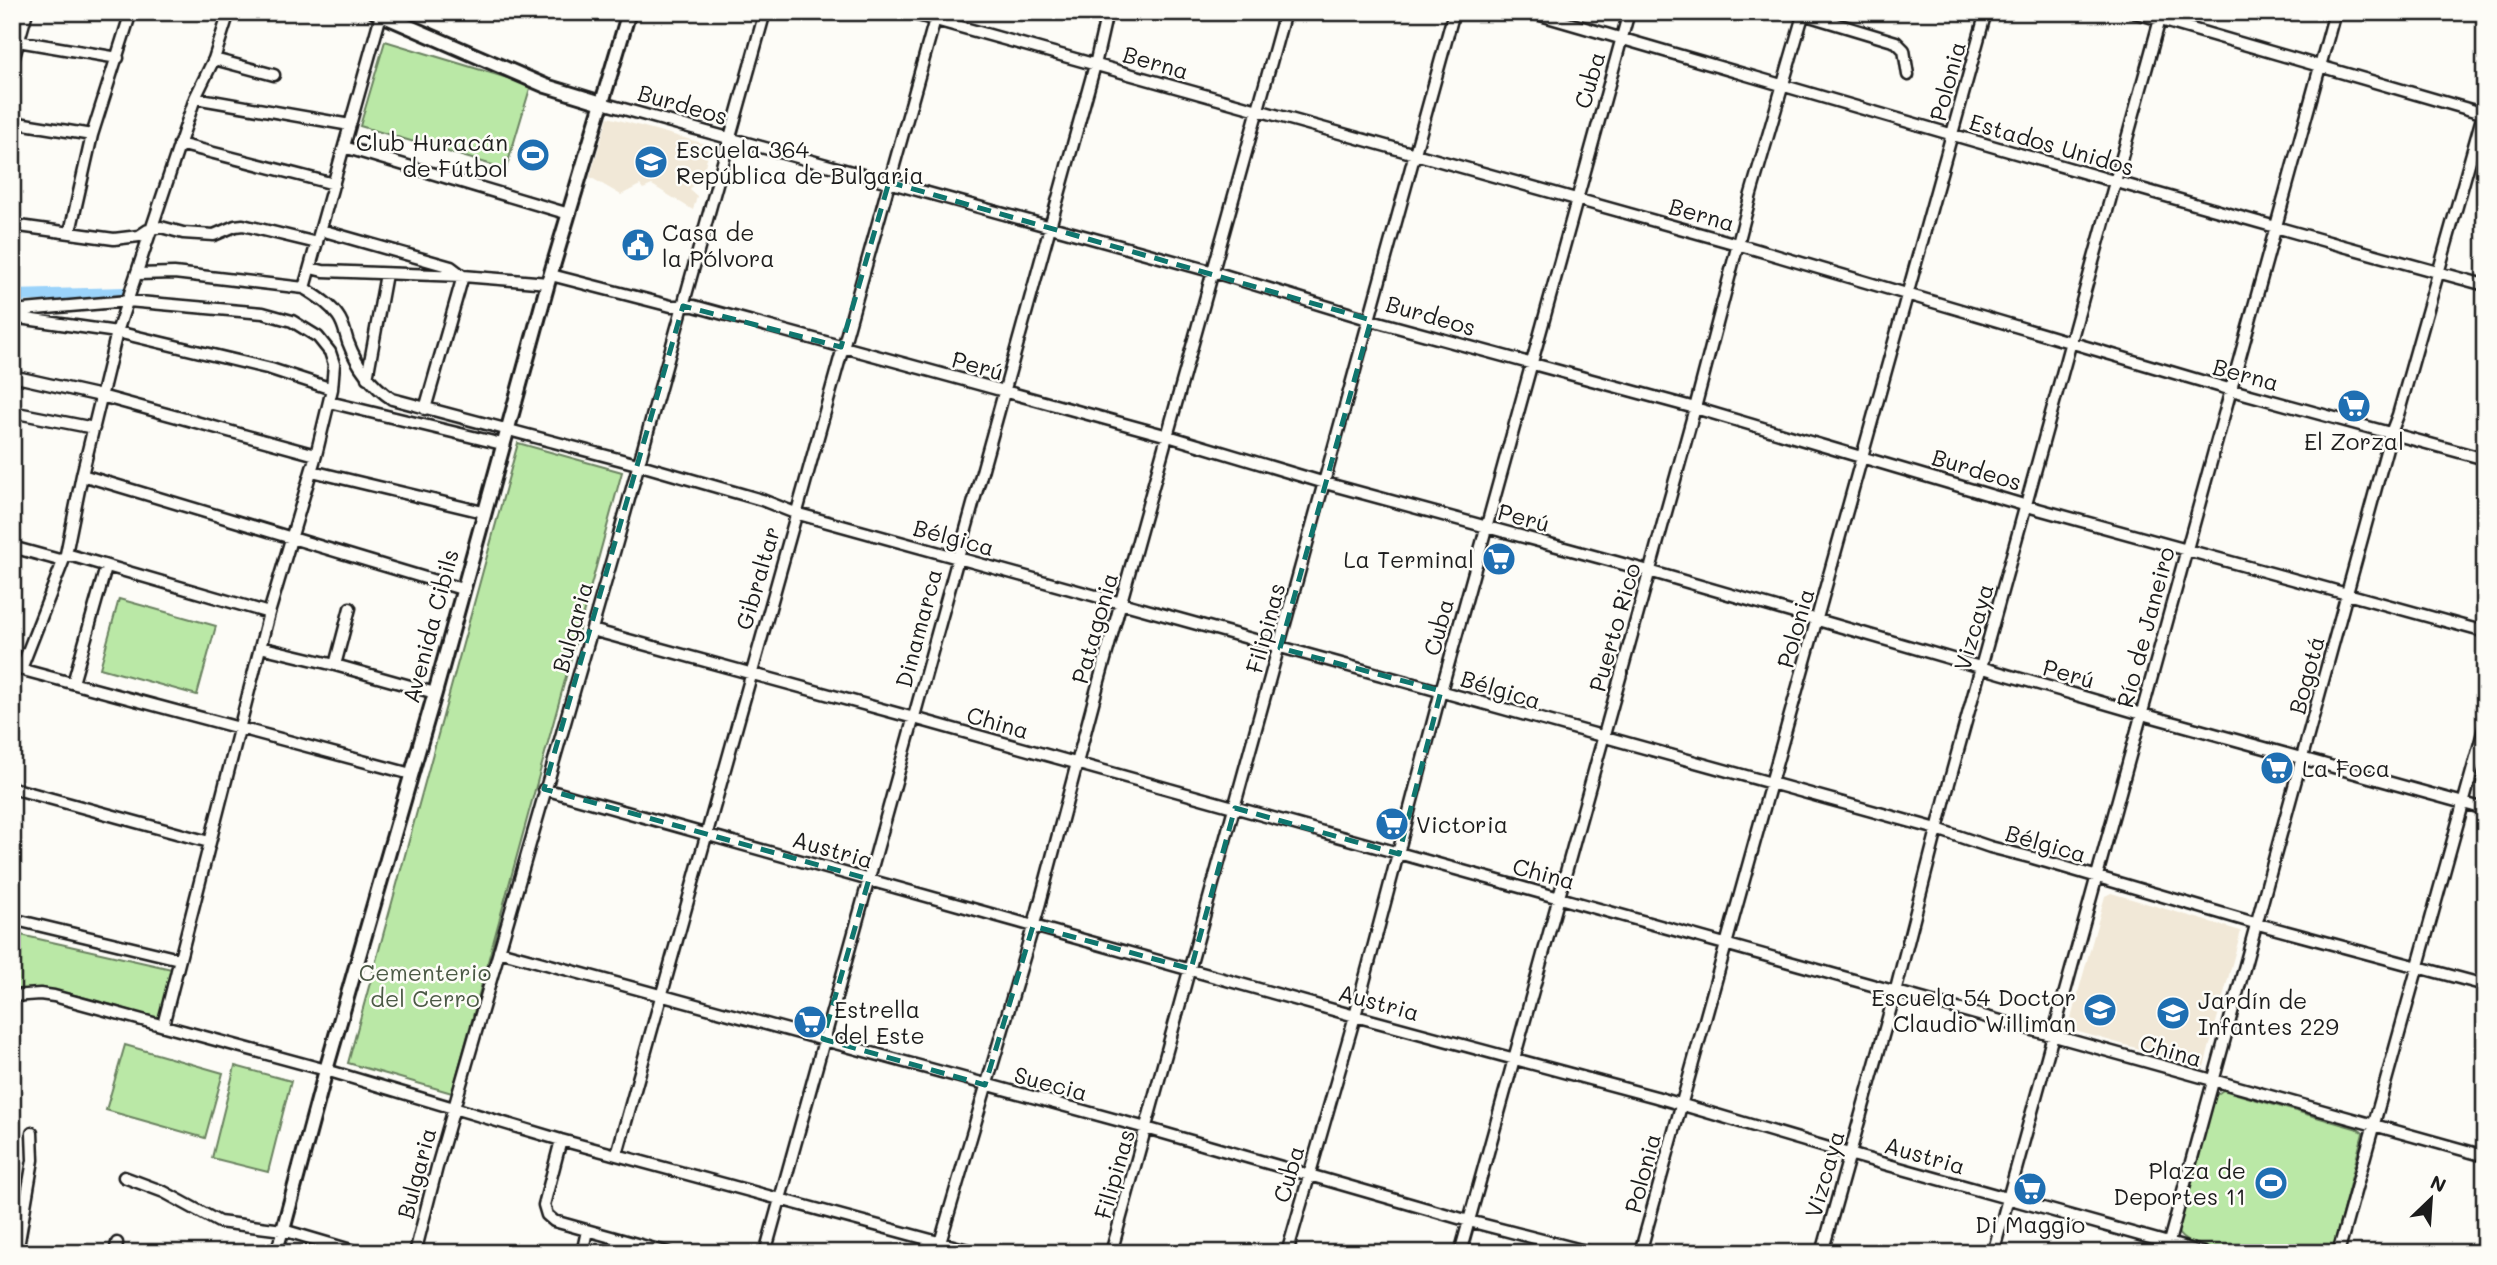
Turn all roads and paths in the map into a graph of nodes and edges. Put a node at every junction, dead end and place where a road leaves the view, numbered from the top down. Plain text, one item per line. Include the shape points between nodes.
1 (27, 12) edge
2 (131, 12) edge
3 (229, 12) edge
4 (629, 12) edge
5 (765, 12) edge
6 (907, 12) edge
7 (1107, 12) edge
8 (1285, 12) edge
9 (1454, 12) edge
10 (1530, 12) edge
11 (1629, 12) edge
12 (1986, 12) edge
13 (2133, 12) edge
14 (2335, 12) edge
15 (378, 13) edge
16 (1803, 13) edge
17 (936, 16) edge
18 (2161, 16) edge
19 (1621, 38) junction
20 (18, 41) junction
21 (118, 58) junction
22 (214, 59) junction
23 (12, 64) edge
24 (1095, 65) junction
25 (2320, 67) junction
26 (274, 75) dead end
27 (1908, 75) dead end
28 (1783, 84) junction
29 (195, 98) junction
30 (602, 103) junction
31 (1259, 110) junction
32 (2484, 112) edge
33 (12, 122) edge
34 (350, 125) junction
35 (1952, 134) junction
36 (92, 135) junction
37 (731, 139) junction
38 (179, 144) junction
39 (344, 147) junction
40 (1415, 155) junction
41 (890, 182) junction
42 (2115, 183) junction
43 (334, 184) junction
44 (1575, 199) junction
45 (569, 214) junction
46 (12, 225) edge
47 (153, 228) junction
48 (1049, 228) junction
49 (2277, 228) junction
50 (321, 230) junction
51 (70, 232) junction
52 (317, 243) junction
53 (1738, 244) junction
54 (311, 268) junction
55 (1214, 272) junction
56 (2439, 273) junction
57 (138, 274) junction
58 (386, 274) junction
59 (463, 276) junction
60 (549, 279) junction
61 (2485, 285) edge
62 (304, 288) junction
63 (1908, 294) junction
64 (128, 300) junction
65 (683, 306) junction
66 (12, 311) edge
67 (12, 317) edge
68 (1371, 320) junction
69 (117, 332) junction
70 (2071, 344) junction
71 (841, 347) junction
72 (1530, 365) junction
73 (12, 376) edge
74 (367, 378) junction
75 (332, 389) junction
76 (2232, 390) junction
77 (1004, 393) junction
78 (101, 396) junction
79 (329, 402) junction
80 (1695, 408) junction
81 (425, 409) junction
82 (12, 412) edge
83 (94, 428) junction
84 (507, 428) junction
85 (2391, 433) junction
86 (1168, 436) junction
87 (502, 444) junction
88 (316, 455) junction
89 (1862, 457) junction
90 (2485, 459) edge
91 (637, 464) junction
92 (312, 471) junction
93 (82, 475) junction
94 (1325, 484) junction
95 (2027, 506) junction
96 (483, 512) junction
97 (795, 513) junction
98 (1485, 527) junction
99 (293, 537) junction
100 (12, 547) edge
101 (2186, 550) junction
102 (64, 558) junction
103 (957, 558) junction
104 (106, 567) junction
105 (1649, 571) junction
106 (462, 589) junction
107 (2348, 594) junction
108 (1121, 603) junction
109 (350, 608) dead end
110 (269, 613) junction
111 (1818, 620) junction
112 (592, 630) junction
113 (2485, 632) edge
114 (260, 647) junction
115 (1280, 648) junction
116 (335, 665) junction
117 (17, 668) edge
118 (1982, 668) junction
119 (750, 672) junction
120 (73, 683) junction
121 (1441, 691) junction
122 (435, 693) junction
123 (2141, 714) junction
124 (914, 718) junction
125 (2485, 724) edge
126 (239, 729) junction
127 (1603, 737) junction
128 (2303, 759) junction
129 (1077, 764) junction
130 (411, 774) junction
131 (1771, 783) junction
132 (12, 788) edge
133 (544, 789) junction
134 (2463, 803) junction
135 (1235, 808) junction
136 (2485, 809) edge
137 (1937, 829) junction
138 (705, 834) junction
139 (209, 842) junction
140 (1399, 854) junction
141 (2096, 877) junction
142 (869, 879) junction
143 (1558, 897) junction
144 (12, 919) edge
145 (2258, 924) junction
146 (1033, 926) junction
147 (1726, 944) junction
148 (499, 951) junction
149 (178, 959) junction
150 (2417, 967) junction
151 (1191, 969) junction
152 (2485, 985) edge
153 (1895, 993) junction
154 (660, 994) junction
155 (12, 996) edge
156 (1355, 1016) junction
157 (163, 1025) junction
158 (2053, 1036) junction
159 (823, 1040) junction
160 (1515, 1058) junction
161 (326, 1070) junction
162 (2214, 1082) junction
163 (985, 1085) junction
164 (1681, 1105) junction
165 (454, 1108) junction
166 (2374, 1126) junction
167 (1146, 1128) junction
168 (32, 1133) dead end
169 (561, 1140) junction
170 (617, 1154) junction
171 (1849, 1154) junction
172 (2485, 1156) edge
173 (1308, 1174) junction
174 (124, 1177) dead end
175 (780, 1198) junction
176 (2009, 1198) junction
177 (1469, 1221) junction
178 (283, 1230) junction
179 (587, 1231) junction
180 (938, 1248) edge
181 (2167, 1248) edge
182 (17, 1253) edge
183 (276, 1253) edge
184 (361, 1253) edge
185 (415, 1253) edge
186 (582, 1253) edge
187 (669, 1253) edge
188 (765, 1253) edge
189 (979, 1253) edge
190 (1111, 1253) edge
191 (1287, 1253) edge
192 (1460, 1253) edge
193 (1593, 1253) edge
194 (1640, 1253) edge
195 (1822, 1253) edge
196 (1993, 1253) edge
197 (2204, 1253) edge
198 (2338, 1253) edge

1 - 20 street
2 - 21 street
3 - 22 street
4 - 30 street, Avenida Cibils
5 - 37 street, Bulgaria
6 - 17 street, Berna
7 - 24 street, Dinamarca
8 - 31 street, Patagonia
9 - 40 street, Filipinas
10 - 19 street, Estados Unidos
11 - 19 street, Cuba
12 - 35 street, Polonia
13 - 18 street
14 - 25 street, Río de Janeiro
15 - 30 street, Burdeos via 546,86
15 - 34 street
16 - 27 street via 1896,42 1904,50
16 - 28 street, Puerto Rico
17 - 24 street, Berna
17 - 41 street, Gibraltar
18 - 25 street
18 - 42 street, Vizcaya
19 - 28 street, Estados Unidos
19 - 44 street, Cuba
20 - 21 street
20 - 23 street
21 - 36 street
22 - 26 street
22 - 29 street
24 - 31 street, Berna
24 - 48 street, Dinamarca
25 - 32 street
25 - 49 street, Río de Janeiro
28 - 35 street, Estados Unidos
28 - 53 street, Puerto Rico
29 - 34 street
29 - 38 street
30 - 37 street, Burdeos
30 - 45 street, Avenida Cibils
31 - 40 street, Berna
31 - 55 street, Patagonia
32 - 56 street, Bogotá
33 - 36 street
34 - 39 street
35 - 42 street, Estados Unidos
35 - 63 street, Polonia
36 - 51 street
37 - 41 street, Burdeos
37 - 65 street, Bulgaria
38 - 43 street
38 - 47 street
39 - 43 street
39 - 45 street
40 - 44 street, Berna
40 - 68 street, Filipinas
41 - 48 street, Burdeos
41 - 71 street, Gibraltar
42 - 49 street, Estados Unidos
42 - 70 street, Vizcaya
43 - 50 street
44 - 53 street, Berna
44 - 72 street, Cuba
45 - 60 street, Avenida Cibils
46 - 51 street
47 - 51 street via 139,236 114,239
47 - 52 street via 214,235 243,225
47 - 57 street
48 - 55 street, Burdeos
48 - 77 street, Dinamarca
49 - 56 street, Estados Unidos
49 - 76 street, Río de Janeiro
50 - 52 street
50 - 59 street via 451,267
52 - 54 street
53 - 63 street, Berna
53 - 80 street, Puerto Rico
54 - 58 street, Perú
54 - 62 street
55 - 68 street, Burdeos
55 - 86 street, Patagonia
56 - 61 street, Estados Unidos
56 - 85 street, Bogotá
57 - 62 street via 174,273
57 - 64 street
58 - 59 street, Perú
58 - 74 street
59 - 60 street, Perú
59 - 81 street
60 - 65 street, Perú
60 - 84 street, Avenida Cibils
62 - 74 street via 337,314
63 - 70 street, Berna
63 - 89 street, Polonia
64 - 66 street
64 - 69 street
64 - 75 street via 263,313 292,321 318,337 330,352
65 - 71 street, Perú
65 - 91 street, Bulgaria
67 - 69 street
68 - 72 street, Burdeos
68 - 94 street, Filipinas
69 - 75 street via 271,369
69 - 78 street
70 - 76 street, Berna
70 - 95 street, Vizcaya
71 - 77 street, Perú
71 - 97 street, Gibraltar
72 - 80 street, Burdeos
72 - 98 street, Cuba
73 - 78 street
74 - 81 street, Bélgica via 392,399
75 - 79 street
76 - 85 street, Berna
76 - 101 street, Río de Janeiro
77 - 86 street, Perú
77 - 103 street, Dinamarca
78 - 83 street
78 - 88 street
79 - 87 street
79 - 88 street
80 - 89 street, Burdeos
80 - 105 street, Puerto Rico
81 - 84 street, Bélgica
82 - 83 street
83 - 93 street
84 - 87 street, Avenida Cibils
84 - 91 street, Bélgica
85 - 90 street, Berna
85 - 107 street, Bogotá
86 - 94 street, Perú
86 - 108 street, Patagonia
87 - 96 street, Avenida Cibils
88 - 92 street
89 - 95 street, Burdeos
89 - 111 street, Polonia
91 - 97 street, Bélgica
91 - 112 street, Bulgaria
92 - 96 street
92 - 99 street
93 - 99 street
93 - 102 street
94 - 98 street, Perú
94 - 115 street, Filipinas
95 - 101 street, Burdeos
95 - 118 street, Vizcaya
96 - 106 street, Avenida Cibils
97 - 103 street, Bélgica
97 - 119 street, Gibraltar
98 - 105 street, Perú
98 - 121 street, Cuba
99 - 106 street
99 - 110 street
100 - 102 street
101 - 107 street, Burdeos
101 - 123 street, Río de Janeiro
102 - 104 street
102 - 117 street
103 - 108 street, Bélgica
103 - 124 street, Dinamarca
104 - 110 street
104 - 120 street
105 - 111 street, Perú
105 - 127 street, Puerto Rico
106 - 122 street, Avenida Cibils
107 - 113 street, Burdeos
107 - 128 street, Bogotá
108 - 115 street, Bélgica
108 - 129 street, Patagonia
109 - 116 street
110 - 114 street
111 - 118 street, Perú
111 - 131 street, Polonia
112 - 119 street, China
112 - 133 street, Bulgaria
114 - 116 street
114 - 126 street
115 - 121 street, Bélgica
115 - 135 street, Filipinas
116 - 122 street
117 - 120 street
118 - 123 street, Perú
118 - 137 street, Vizcaya
119 - 124 street, China
119 - 138 street, Gibraltar
120 - 126 street
121 - 127 street, Bélgica
121 - 140 street, Cuba
122 - 130 street, Avenida Cibils
123 - 128 street, Perú
123 - 141 street, Río de Janeiro
124 - 129 street, China
124 - 142 street, Dinamarca
125 - 134 street
126 - 130 street
126 - 139 street
127 - 131 street, Bélgica
127 - 143 street, Puerto Rico
128 - 134 street, Perú
128 - 145 street, Bogotá
129 - 135 street, China
129 - 146 street, Patagonia
130 - 161 street, Avenida Cibils
131 - 137 street, Bélgica
131 - 147 street, Polonia
132 - 139 street
133 - 138 street, Austria
133 - 148 street, Bulgaria
134 - 136 street, Perú
134 - 150 street
135 - 140 street, China
135 - 151 street, Filipinas
137 - 141 street, Bélgica
137 - 153 street, Vizcaya
138 - 142 street, Austria
138 - 154 street, Gibraltar
139 - 149 street
140 - 143 street, China
140 - 156 street, Cuba
141 - 145 street, Bélgica
141 - 158 street, Río de Janeiro
142 - 146 street, Austria
142 - 159 street, Dinamarca
143 - 147 street, China
143 - 160 street, Puerto Rico
144 - 149 street
145 - 150 street, Bélgica
145 - 162 street, Bogotá
146 - 151 street, Austria
146 - 163 street, Patagonia
147 - 153 street, China
147 - 164 street, Polonia
148 - 154 street, Suecia
148 - 165 street, Bulgaria
149 - 157 street
150 - 152 street, Bélgica
150 - 166 street
151 - 156 street, Austria
151 - 167 street, Filipinas
153 - 158 street, China
153 - 171 street, Vizcaya
154 - 159 street, Suecia
154 - 170 street, Gibraltar
155 - 157 street via 54,996
156 - 160 street, Austria
156 - 173 street, Cuba
157 - 161 street
158 - 162 street, China
158 - 176 street, Río de Janeiro
159 - 163 street, Suecia
159 - 175 street, Dinamarca
160 - 164 street, Austria
160 - 177 street, Puerto Rico
161 - 165 street
161 - 178 street, Avenida Cibils
162 - 166 street, China
162 - 181 street, Bogotá
163 - 167 street, Suecia
163 - 180 street, Patagonia
164 - 171 street, Austria
164 - 194 street, Polonia
165 - 169 street
165 - 185 street, Bulgaria
166 - 172 street, China
166 - 198 street
167 - 173 street, Suecia
167 - 190 street, Filipinas
168 - 182 street via 33,1160
169 - 170 street
169 - 179 street via 545,1212 554,1221
170 - 175 street
171 - 176 street, Austria
171 - 195 street, Vizcaya
173 - 177 street, Suecia
173 - 191 street, Cuba
174 - 178 street via 164,1192 219,1222
175 - 180 street
175 - 188 street, Dinamarca
176 - 181 street, Austria
176 - 196 street, Río de Janeiro
177 - 192 street, Puerto Rico
177 - 193 street, Suecia
178 - 183 street, Avenida Cibils
178 - 184 street
179 - 186 street
179 - 187 street
180 - 189 street
181 - 197 street, Austria

